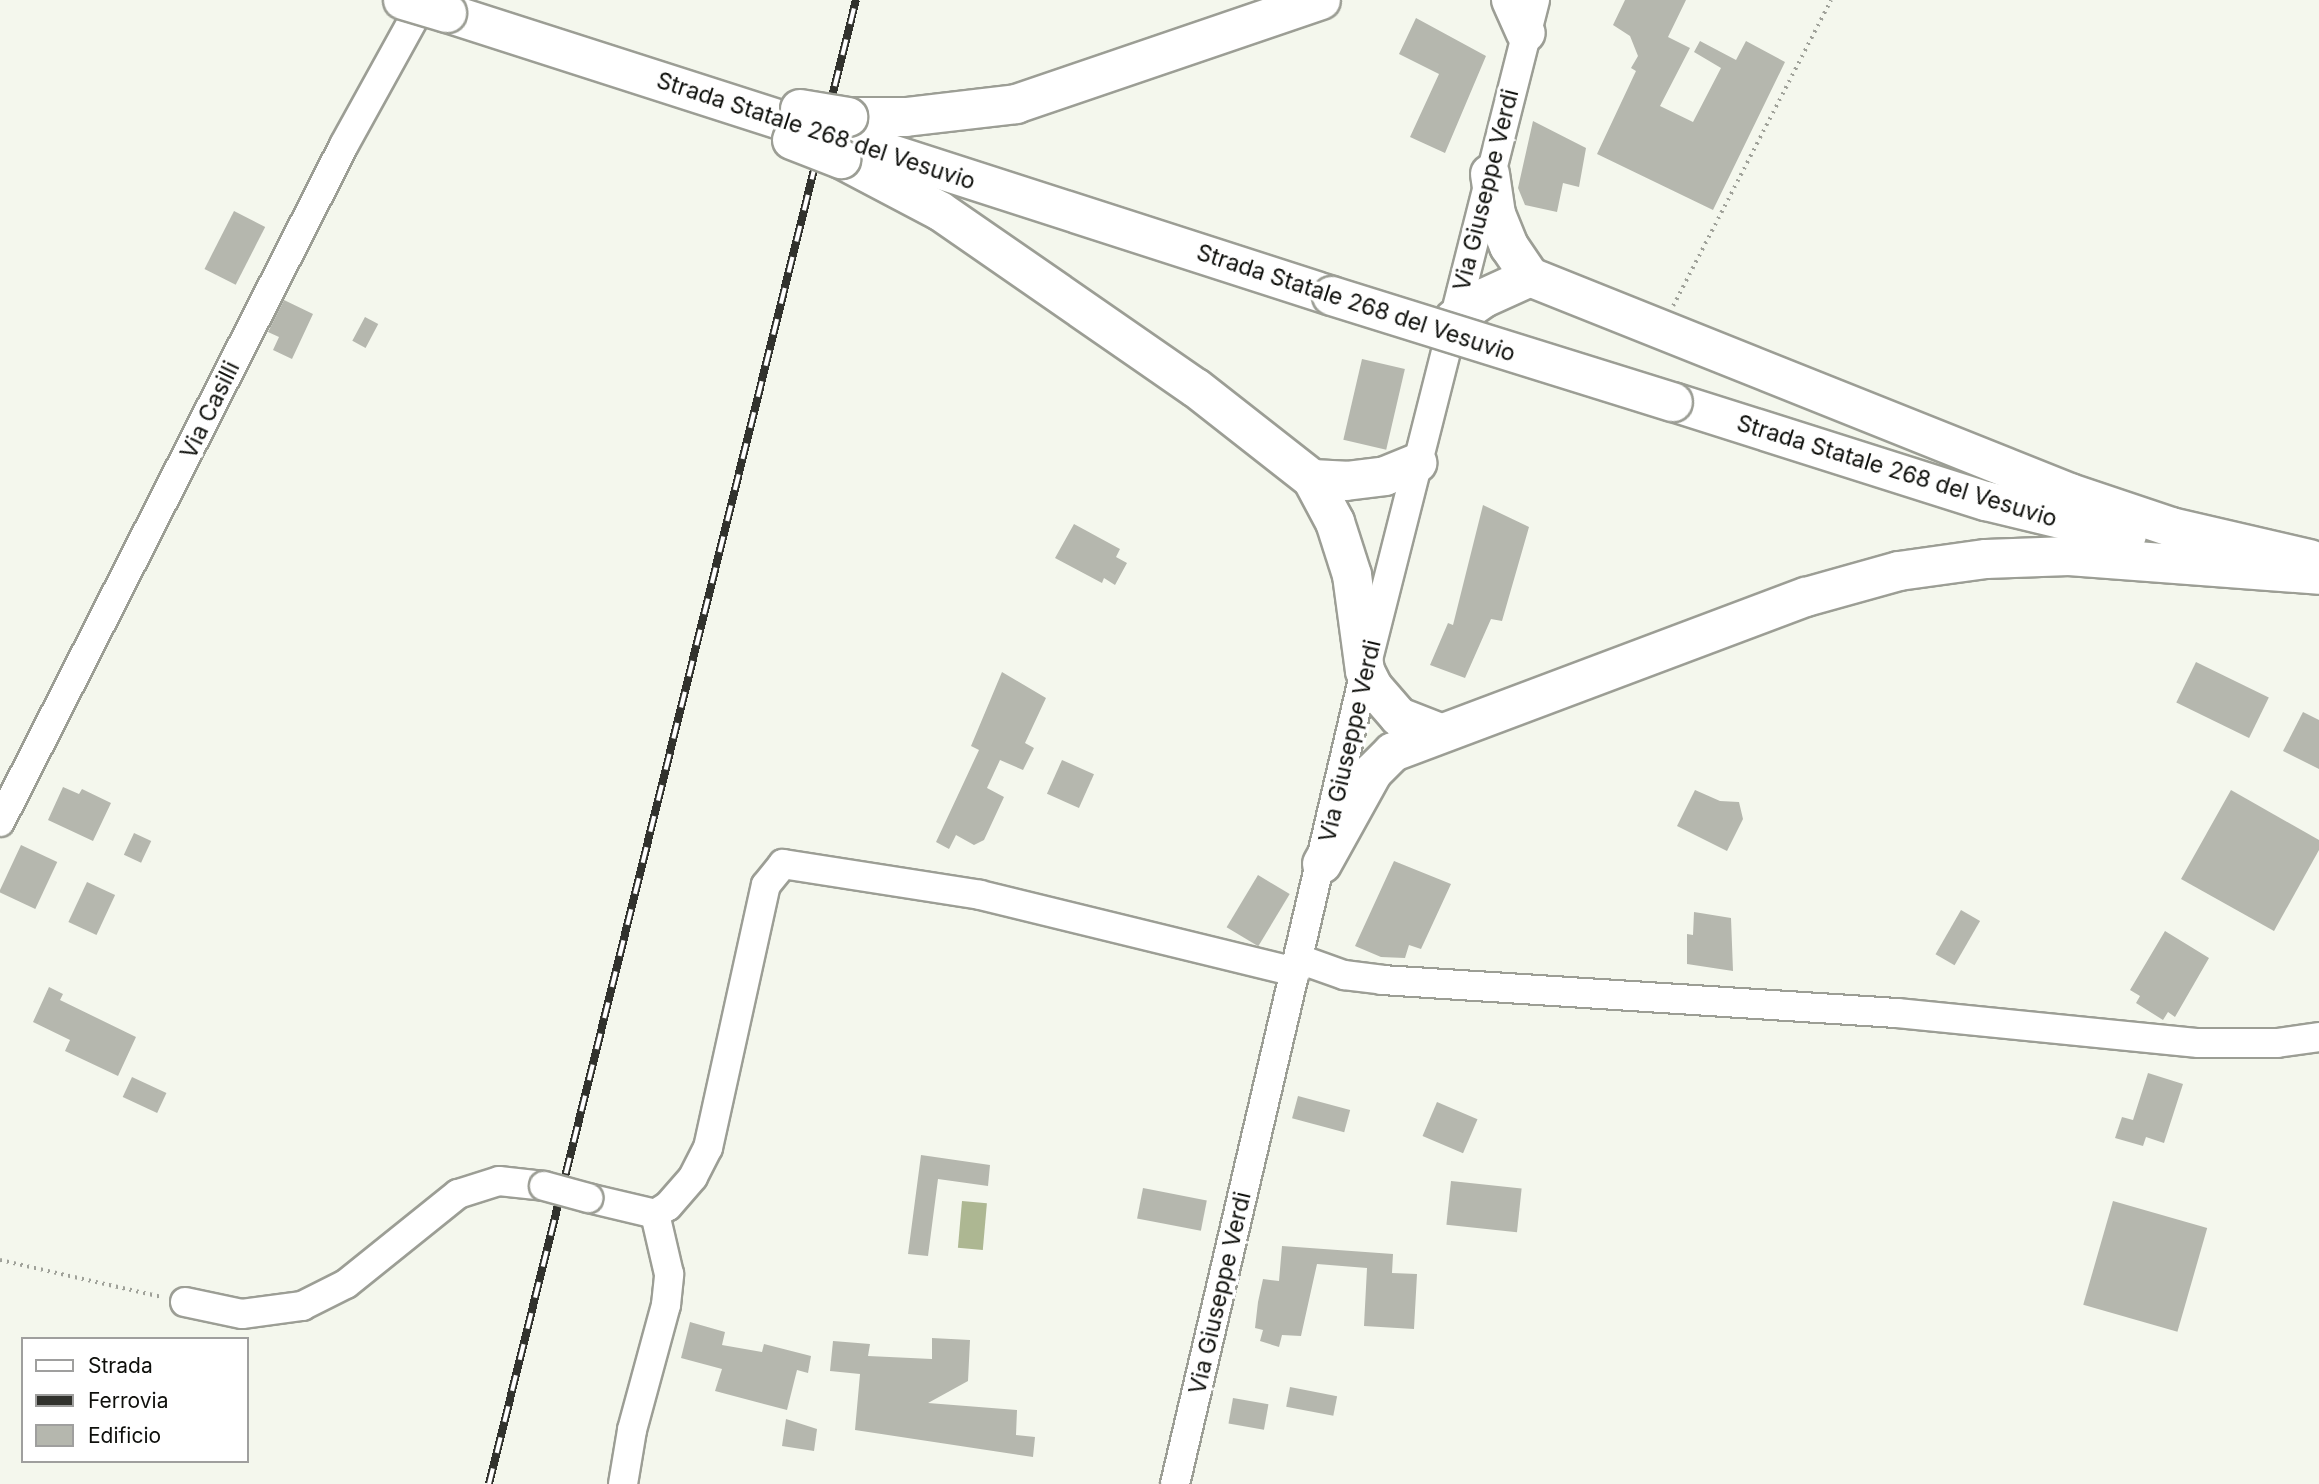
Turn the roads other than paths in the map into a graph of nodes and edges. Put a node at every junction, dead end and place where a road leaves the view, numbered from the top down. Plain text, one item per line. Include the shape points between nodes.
1 (403, 0) edge
2 (1321, 0) edge
3 (436, 7) edge
4 (1524, 11) edge
5 (561, 50) junction
6 (796, 125) junction
7 (845, 138) junction
8 (1490, 174) junction
9 (1530, 277) junction
10 (1454, 319) junction
11 (1417, 463) junction
12 (1311, 479) junction
13 (2319, 562) edge
14 (2319, 575) edge
15 (1365, 671) junction
16 (1440, 733) junction
17 (0, 822) edge
18 (1322, 864) junction
19 (1298, 966) junction
20 (2319, 1037) edge
21 (655, 1213) junction
22 (184, 1302) road end
23 (623, 1484) edge
24 (1175, 1484) edge

1 - 3 highway, Strada Statale 268 del Vesuvio, bridge
2 - 7 highway via 1017,104 906,117
3 - 5 highway, Strada Statale 268 del Vesuvio
3 - 17 street, Via Casilli via 344,145
4 - 8 street, Via Giuseppe Verdi
5 - 6 highway, Strada Statale 268 del Vesuvio via 646,77 704,108
5 - 6 highway via 703,78
6 - 7 highway, bridge
7 - 12 highway via 940,211 1196,388
7 - 13 highway, Strada Statale 268 del Vesuvio, bridge via 1332,296 2048,518 2177,545
8 - 9 highway via 1496,214 1509,246
8 - 10 street, Via Giuseppe Verdi
9 - 10 highway via 1484,298
9 - 13 highway via 2070,493 2171,527
10 - 11 street, Via Giuseppe Verdi
11 - 12 highway via 1385,476
11 - 15 street, Via Giuseppe Verdi
12 - 15 highway via 1335,522 1352,575
14 - 16 highway via 2069,556 1986,559 1899,572 1806,597
15 - 16 highway via 1384,703 1399,717
15 - 18 street, Via Giuseppe Verdi
16 - 18 highway via 1394,752 1373,772
18 - 19 street, Via Giuseppe Verdi
19 - 20 street via 1382,980 1897,1013 2199,1043 2277,1043
19 - 21 street via 980,895 783,864 766,885 708,1149 693,1177 668,1206
19 - 24 street, Via Giuseppe Verdi
21 - 22 street, bridge via 544,1186 499,1181 458,1194 346,1284 302,1306 242,1314
21 - 23 street via 669,1274 666,1305 632,1430

